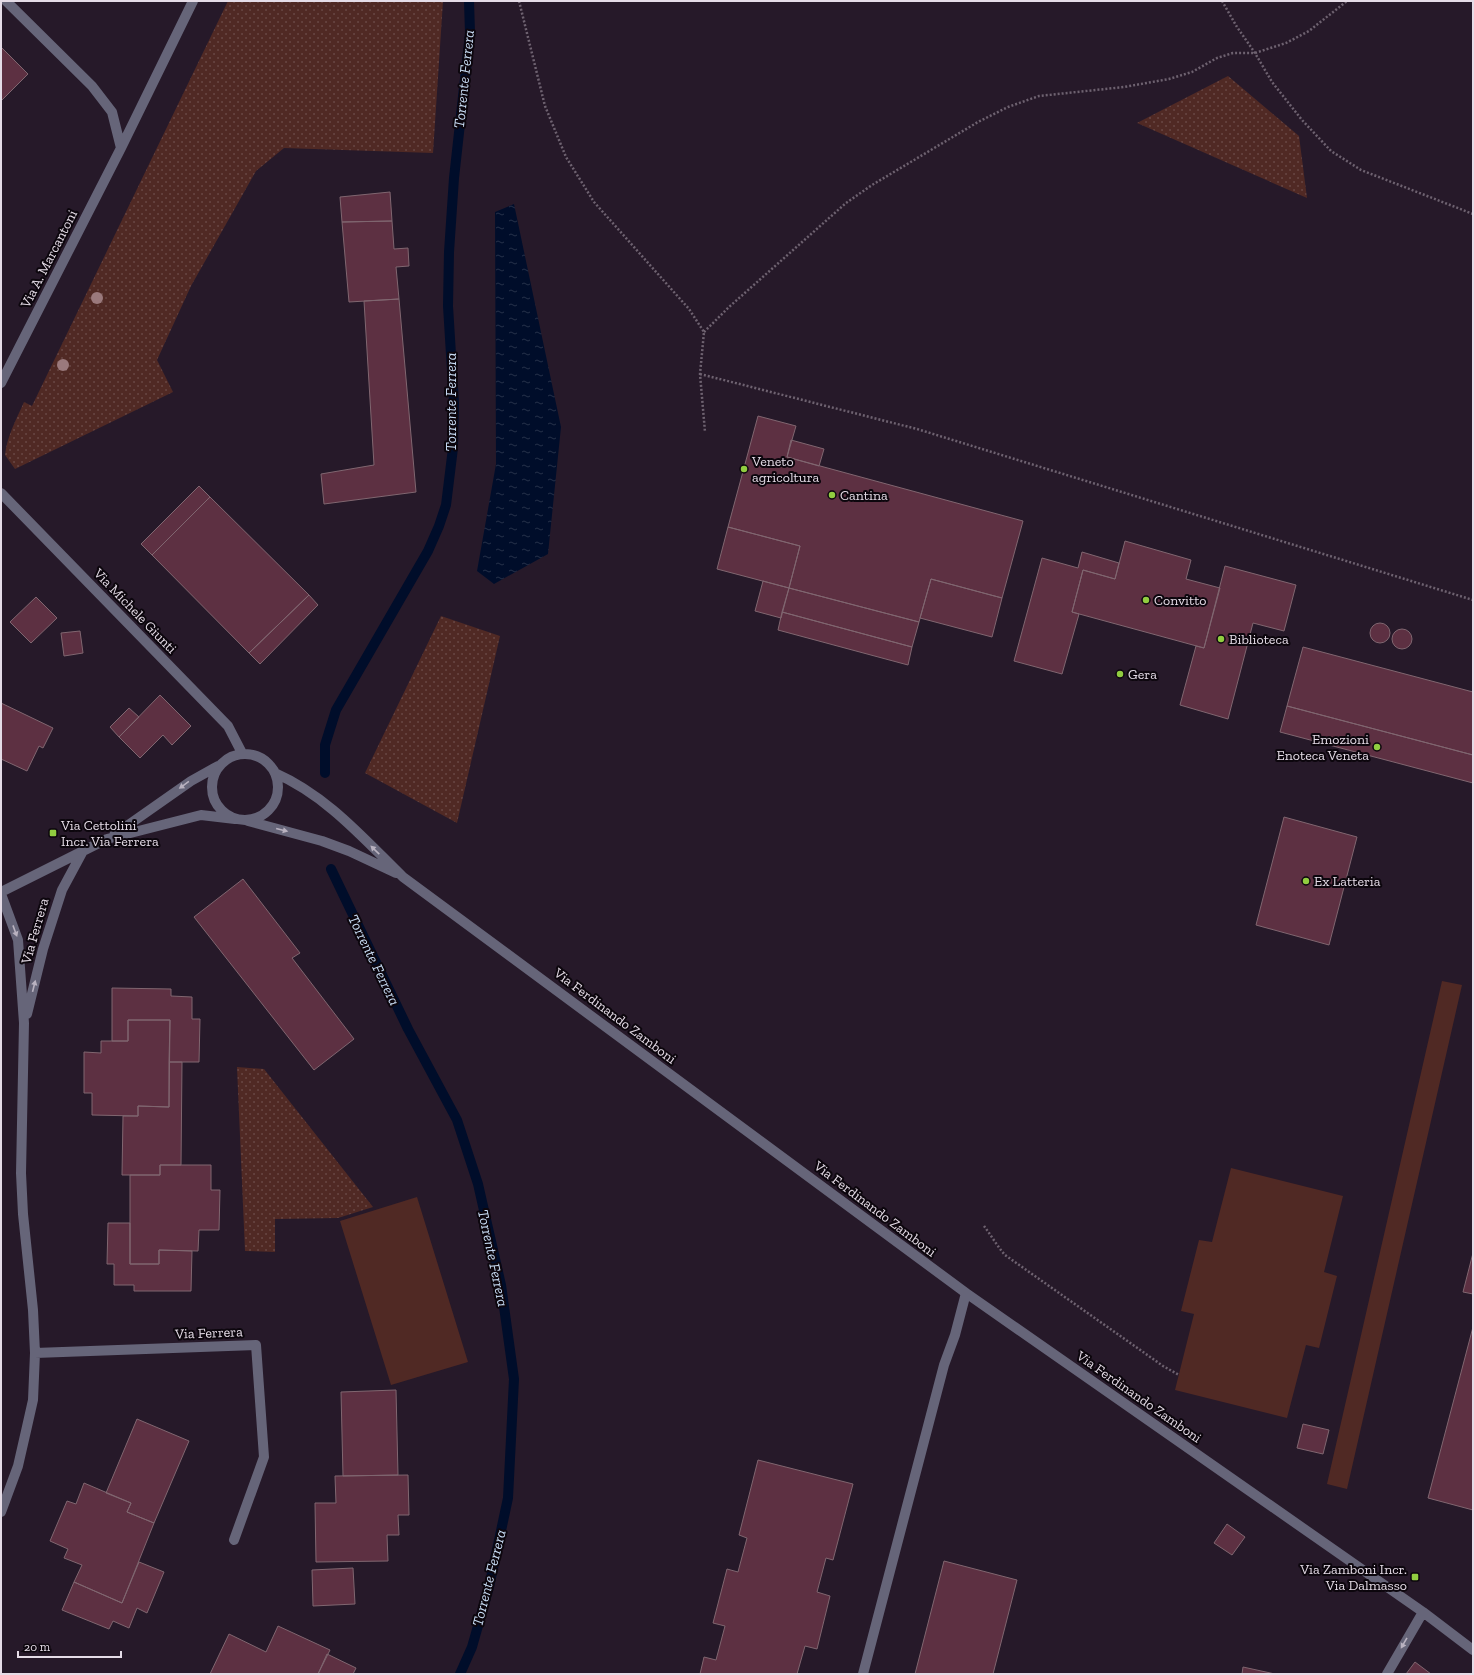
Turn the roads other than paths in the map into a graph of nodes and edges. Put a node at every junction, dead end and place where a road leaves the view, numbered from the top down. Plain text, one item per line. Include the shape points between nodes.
1 (6, 1) edge
2 (193, 1) edge
3 (121, 148) junction
4 (1, 382) edge
5 (1, 493) edge
6 (242, 754) junction
7 (218, 766) junction
8 (275, 773) junction
9 (240, 820) junction
10 (107, 839) junction
11 (83, 851) junction
12 (404, 877) junction
13 (1, 893) edge
14 (24, 1023) junction
15 (966, 1293) junction
16 (35, 1353) junction
17 (1, 1512) edge
18 (234, 1540) dead end
19 (1422, 1612) junction
20 (1473, 1650) edge
21 (863, 1674) edge
22 (1387, 1674) edge

1 - 3 street via 92,86 112,112
2 - 3 street, Via A. Marcantoni
3 - 4 street, Via A. Marcantoni
5 - 6 street, Via Michele Giunti via 228,726
6 - 7 street via 233,755
6 - 8 street, Via Ferdinando Zamboni via 262,758
7 - 9 street via 211,786 213,797 218,807 226,814
7 -> 10 street via 191,781
8 - 9 street via 278,792 270,809 254,819
12 -> 8 street, Via Ferdinando Zamboni via 319,797
9 - 10 street via 201,815
9 -> 12 street via 322,841
10 - 11 street
11 - 13 street
14 -> 11 street, Via Ferrera via 43,948 62,890
12 - 15 street, Via Ferdinando Zamboni
13 -> 14 street, Via Ferrera via 18,940
14 - 16 street, Via Ferrera via 21,1173 34,1310
15 - 19 street, Via Ferdinando Zamboni
15 - 21 street via 944,1365
16 - 17 street, Via Ferrera via 33,1400 18,1466
16 - 18 street, Via Ferrera via 256,1345 264,1457
19 - 20 street, Via Ferdinando Zamboni
19 -> 22 street

